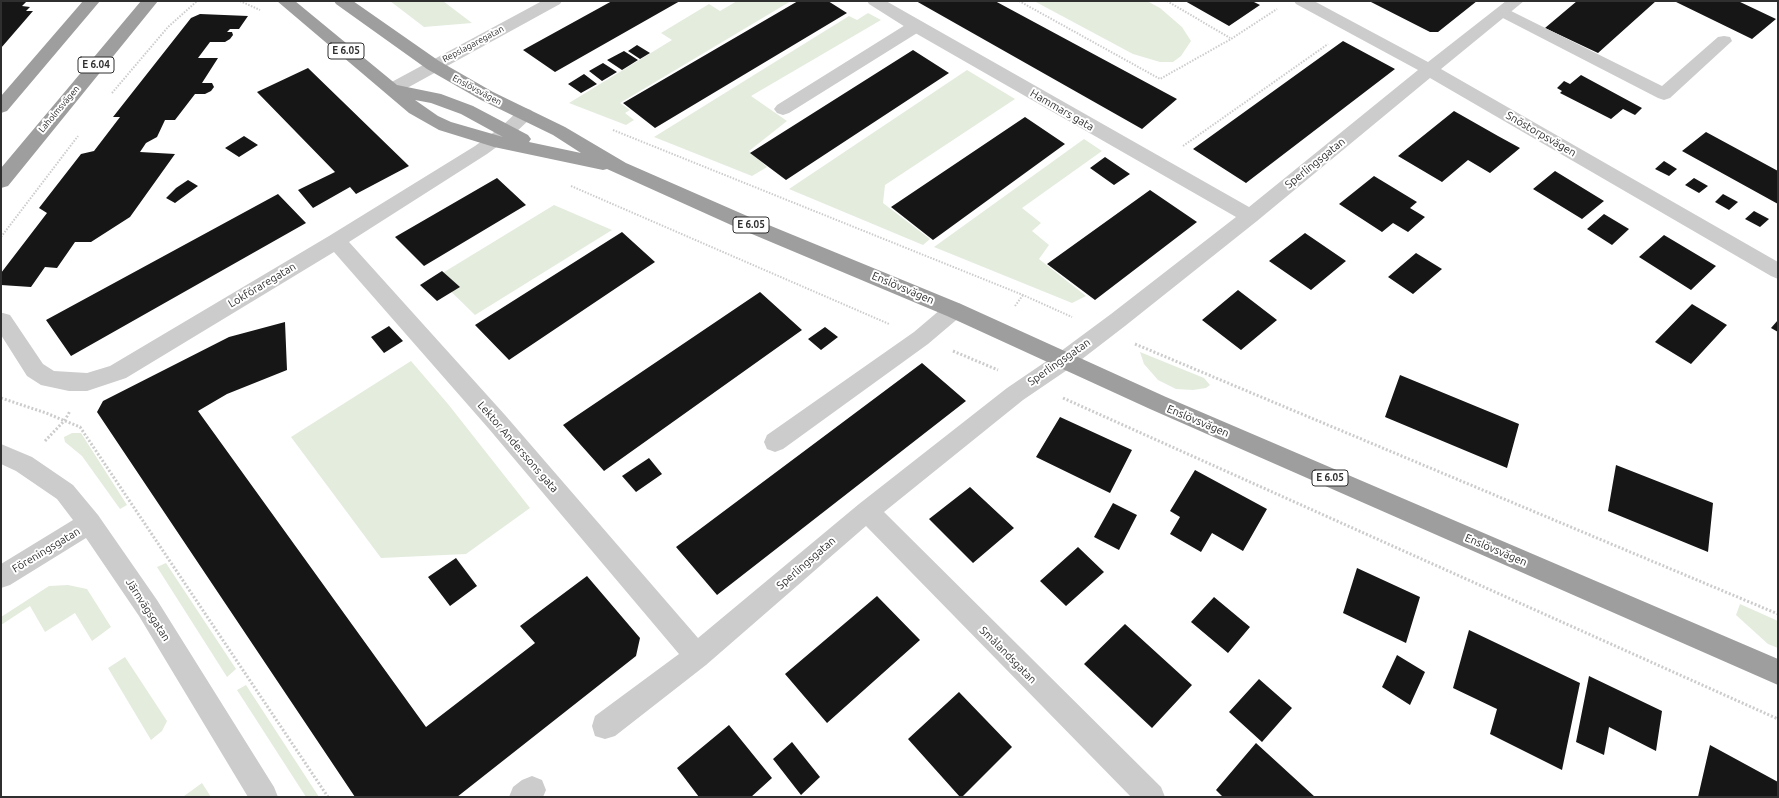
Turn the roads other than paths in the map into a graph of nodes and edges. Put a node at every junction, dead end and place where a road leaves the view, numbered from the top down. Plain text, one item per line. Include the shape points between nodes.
1 (92, 1) edge
2 (150, 1) edge
3 (285, 1) edge
4 (342, 1) edge
5 (554, 1) edge
6 (875, 1) edge
7 (1302, 1) edge
8 (1516, 1) edge
9 (1503, 12) junction
10 (916, 26) junction
11 (1724, 40) dead end
12 (433, 65) junction
13 (1430, 70) junction
14 (392, 89) junction
15 (1, 106) edge
16 (783, 109) dead end
17 (525, 114) junction
18 (501, 136) junction
19 (619, 168) junction
20 (1, 181) edge
21 (1250, 216) junction
22 (336, 241) junction
23 (1778, 271) edge
24 (954, 310) junction
25 (3, 321) dead end
26 (1065, 360) junction
27 (775, 442) dead end
28 (1, 454) edge
29 (867, 511) junction
30 (90, 523) junction
31 (1, 577) edge
32 (697, 656) junction
33 (1778, 672) edge
34 (605, 726) dead end
35 (264, 797) edge
36 (1151, 797) edge

1 - 15 highway
2 - 20 highway, Laholmsvägen / E 6.04
3 - 14 highway, Enslövsvägen / E 6.05
4 - 12 highway, Enslövsvägen / E 6.05
5 - 12 street, Repslagaregatan
6 - 10 street, Hammars gata
7 - 13 street, Snöstorpsvägen
8 - 9 street, Sperlingsgatan
9 - 11 street via 1664,94
9 - 13 street, Sperlingsgatan
10 - 16 street
10 - 21 street, Hammars gata
12 - 14 street, Repslagaregatan
12 - 17 highway, Enslövsvägen / E 6.05
13 - 21 street, Sperlingsgatan
13 - 23 street, Snöstorpsvägen
14 - 18 highway, Enslövsvägen / E 6.05 via 432,120 445,126
17 - 18 street, Lokföraregatan
17 - 19 highway, Enslövsvägen / E 6.05 via 560,131
18 - 19 highway, Enslövsvägen / E 6.05 via 552,153
18 - 22 street, Lokföraregatan
19 - 24 highway, Enslövsvägen / E 6.05
21 - 26 street, Sperlingsgatan
22 - 25 street, Lokföraregatan via 118,372 103,378 86,382 49,379 35,370
22 - 32 street, Lektor Anderssons gata via 497,422
24 - 26 highway, Enslövsvägen / E 6.05
24 - 27 street via 921,338
26 - 29 street, Sperlingsgatan via 1029,383
26 - 33 highway, Enslövsvägen / E 6.05 via 1158,403
28 - 30 street, Järnvägsgatan via 24,464 65,492
29 - 32 street, Sperlingsgatan
29 - 36 street, Smålandsgatan
30 - 31 street, Föreningsgatan
30 - 35 street, Järnvägsgatan via 148,608
32 - 34 street, Sperlingsgatan

